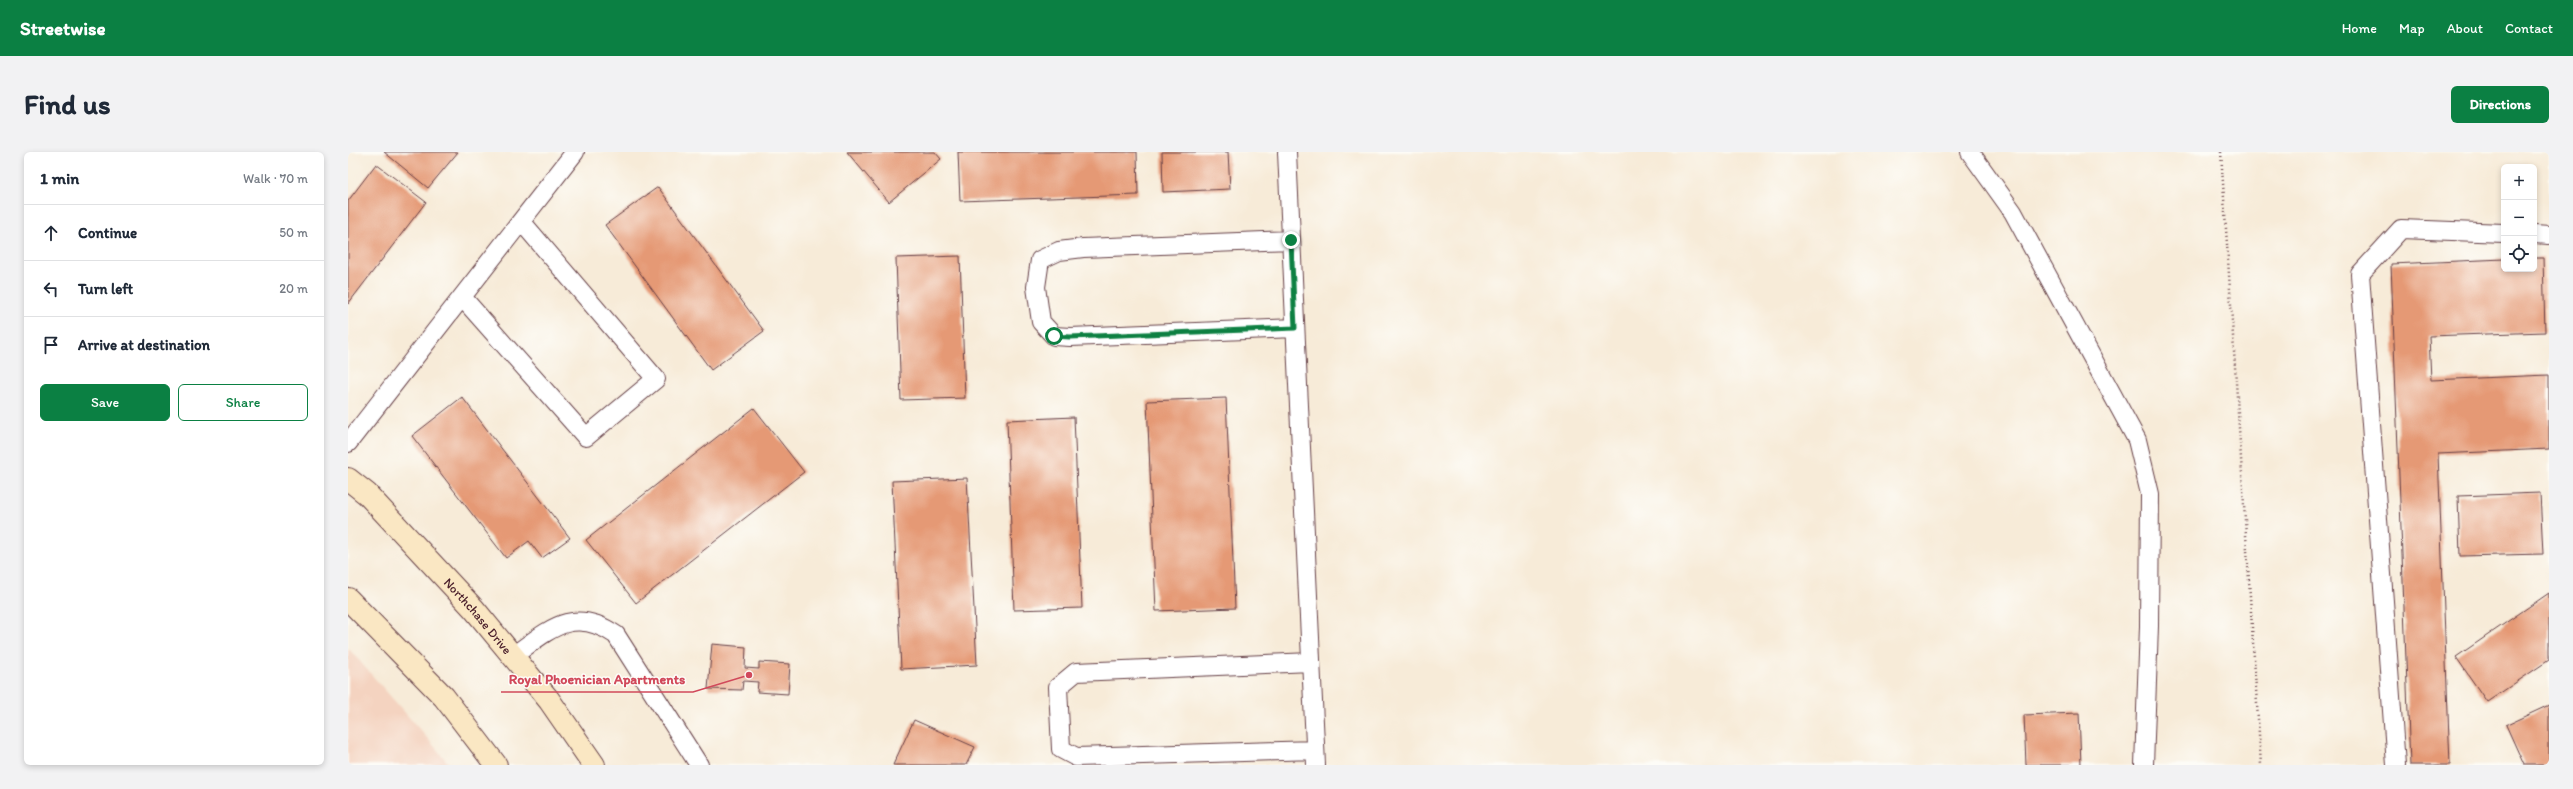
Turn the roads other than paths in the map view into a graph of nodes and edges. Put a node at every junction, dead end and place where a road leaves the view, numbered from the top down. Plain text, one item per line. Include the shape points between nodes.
1 (575, 152) edge
2 (1287, 152) edge
3 (1970, 152) edge
4 (521, 221) junction
5 (2501, 233) edge
6 (2537, 234) edge
7 (2549, 235) edge
8 (1291, 240) junction
9 (462, 297) junction
10 (1295, 328) junction
11 (348, 443) edge
12 (348, 479) edge
13 (348, 599) edge
14 (513, 656) junction
15 (1311, 662) junction
16 (1316, 758) edge
17 (496, 765) edge
18 (594, 765) edge
19 (699, 765) edge
20 (2144, 765) edge
21 (2396, 765) edge

1 - 4 lane
2 - 8 lane
3 - 20 lane via 2013,212 2137,440 2150,494
4 - 9 lane
4 - 9 lane via 656,378 586,437
5 - 21 lane via 2401,229 2360,274
6 - 7 lane
8 - 10 lane
8 - 10 lane via 1059,251 1040,260 1036,287 1041,322 1054,336
9 - 11 lane
10 - 15 lane
12 - 14 street, Northchase Drive via 367,494 474,609
13 - 17 street via 444,697
14 - 18 street, Northchase Drive via 549,700
14 - 19 lane via 555,626 580,621 600,624 616,635
15 - 16 lane
15 - 16 lane via 1076,672 1058,687 1061,749 1076,757

